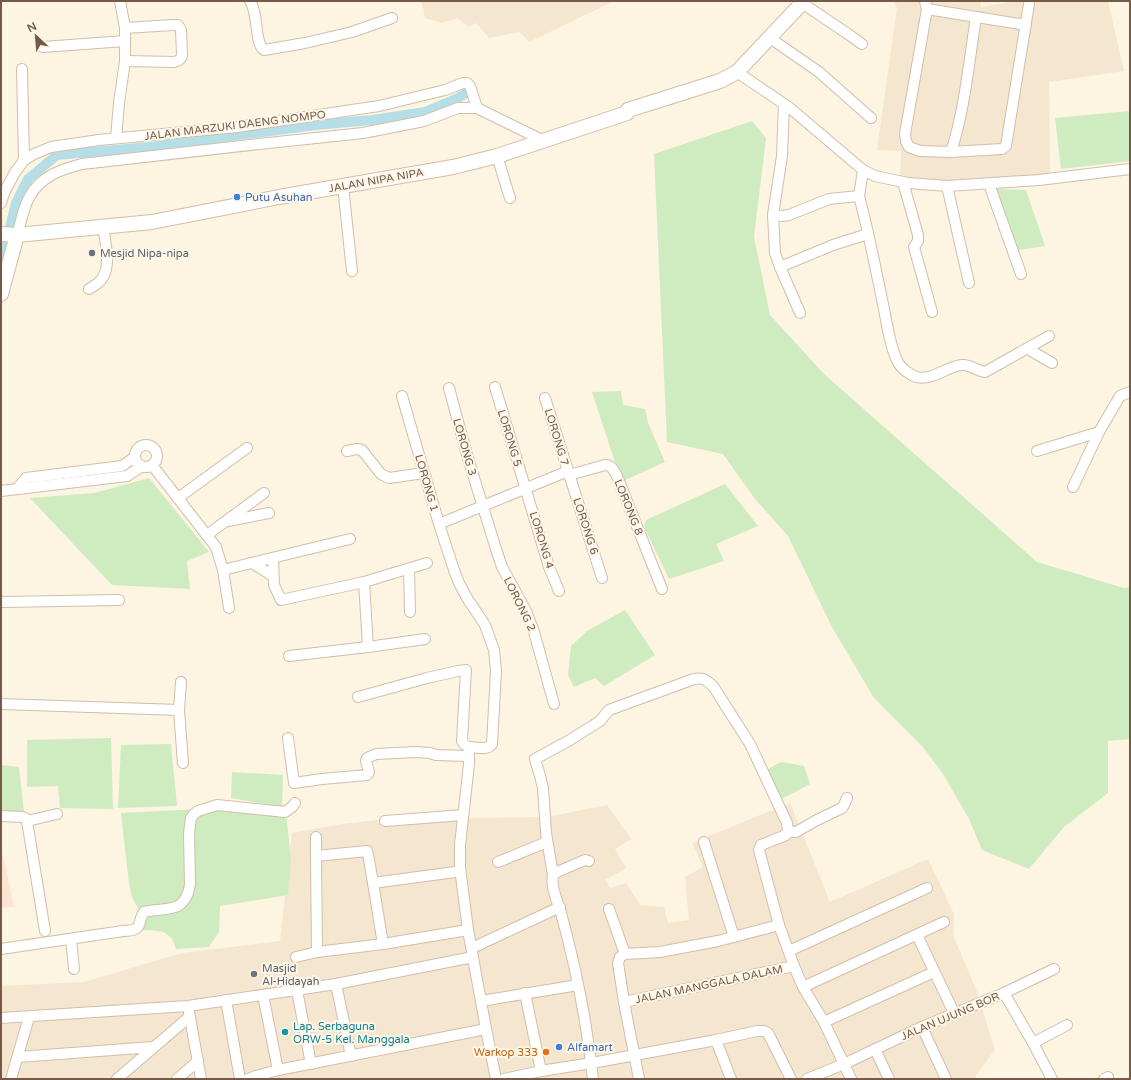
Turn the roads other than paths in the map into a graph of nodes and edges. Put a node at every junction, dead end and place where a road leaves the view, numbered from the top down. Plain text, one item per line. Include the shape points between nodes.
1 (120, 1) edge
2 (250, 1) edge
3 (803, 2) edge
4 (1029, 4) dead end
5 (926, 5) edge
6 (976, 17) junction
7 (392, 18) dead end
8 (1026, 25) junction
9 (124, 28) junction
10 (770, 38) junction
11 (125, 41) junction
12 (862, 44) dead end
13 (43, 47) dead end
14 (126, 61) junction
15 (22, 69) dead end
16 (738, 72) junction
17 (784, 104) junction
18 (477, 108) junction
19 (871, 118) dead end
20 (116, 138) junction
21 (542, 140) junction
22 (951, 152) junction
23 (497, 156) junction
24 (24, 160) junction
25 (1130, 169) edge
26 (863, 170) junction
27 (903, 182) junction
28 (988, 184) junction
29 (343, 186) junction
30 (948, 186) junction
31 (859, 196) junction
32 (510, 198) dead end
33 (1, 203) edge
34 (773, 216) junction
35 (103, 227) junction
36 (868, 234) junction
37 (10, 235) edge
38 (780, 267) junction
39 (352, 271) dead end
40 (1021, 274) dead end
41 (969, 283) dead end
42 (88, 289) dead end
43 (1, 294) edge
44 (932, 312) dead end
45 (800, 313) dead end
46 (1049, 336) dead end
47 (1028, 349) junction
48 (1052, 363) dead end
49 (495, 387) dead end
50 (450, 388) dead end
51 (1130, 392) edge
52 (402, 396) dead end
53 (545, 398) dead end
54 (1099, 432) junction
55 (247, 448) dead end
56 (347, 451) dead end
57 (1037, 451) dead end
58 (136, 457) junction
59 (152, 465) junction
60 (142, 466) junction
61 (424, 473) junction
62 (569, 473) junction
63 (1073, 487) dead end
64 (526, 488) junction
65 (17, 489) junction
66 (1, 491) edge
67 (264, 493) dead end
68 (178, 498) junction
69 (482, 505) junction
70 (269, 514) dead end
71 (226, 521) junction
72 (438, 524) junction
73 (207, 535) junction
74 (350, 539) dead end
75 (272, 558) junction
76 (427, 563) dead end
77 (252, 564) junction
78 (409, 569) junction
79 (223, 570) junction
80 (273, 576) junction
81 (602, 578) dead end
82 (364, 582) junction
83 (662, 589) dead end
84 (559, 591) dead end
85 (119, 600) dead end
86 (1, 602) edge
87 (229, 608) dead end
88 (410, 612) dead end
89 (425, 639) dead end
90 (368, 647) junction
91 (289, 656) dead end
92 (181, 682) dead end
93 (358, 697) dead end
94 (1, 704) edge
95 (554, 704) dead end
96 (179, 710) junction
97 (288, 738) dead end
98 (468, 751) junction
99 (183, 763) dead end
100 (847, 798) dead end
101 (295, 803) dead end
102 (57, 814) dead end
103 (463, 815) junction
104 (1, 816) edge
105 (27, 821) junction
106 (385, 821) dead end
107 (788, 831) junction
108 (316, 837) dead end
109 (547, 842) junction
110 (704, 842) dead end
111 (316, 856) junction
112 (587, 861) dead end
113 (498, 862) dead end
114 (454, 872) dead end
115 (553, 875) junction
116 (373, 883) junction
117 (927, 888) dead end
118 (560, 907) junction
119 (609, 910) dead end
120 (944, 922) dead end
121 (779, 925) junction
122 (468, 930) junction
123 (45, 931) dead end
124 (917, 935) junction
125 (734, 937) junction
126 (71, 939) junction
127 (383, 944) junction
128 (1, 949) edge
129 (789, 951) junction
130 (317, 952) junction
131 (473, 952) junction
132 (625, 954) junction
133 (296, 957) dead end
134 (794, 966) junction
135 (74, 969) dead end
136 (1054, 969) dead end
137 (934, 972) junction
138 (336, 984) junction
139 (578, 984) junction
140 (803, 987) junction
141 (297, 990) junction
142 (525, 993) junction
143 (1004, 993) junction
144 (263, 995) junction
145 (226, 1000) junction
146 (481, 1001) junction
147 (624, 1002) junction
148 (188, 1006) junction
149 (954, 1013) junction
150 (30, 1016) junction
151 (189, 1017) junction
152 (1, 1018) edge
153 (824, 1022) junction
154 (1067, 1025) dead end
155 (922, 1026) junction
156 (486, 1029) junction
157 (716, 1040) junction
158 (1033, 1043) junction
159 (153, 1047) junction
160 (875, 1049) junction
161 (634, 1055) junction
162 (351, 1056) junction
163 (18, 1057) junction
164 (198, 1061) junction
165 (592, 1063) junction
166 (311, 1064) junction
167 (844, 1064) junction
168 (278, 1070) junction
169 (541, 1071) junction
170 (11, 1079) edge
171 (117, 1079) edge
172 (177, 1079) edge
173 (201, 1079) edge
174 (240, 1079) edge
175 (248, 1079) edge
176 (496, 1079) edge
177 (504, 1079) edge
178 (593, 1079) edge
179 (639, 1079) edge
180 (731, 1079) edge
181 (791, 1079) edge
182 (806, 1079) edge
183 (851, 1079) edge
184 (889, 1079) edge
185 (946, 1079) edge
186 (1052, 1079) edge

1 - 9 street
2 - 7 street via 255,12 259,45 264,50 352,32
3 - 10 street
3 - 12 street
4 - 8 street
5 - 6 street
5 - 22 street via 905,134 906,141 909,147 920,151
6 - 8 street
6 - 22 street via 964,97
8 - 22 street via 1006,146 1002,149
9 - 11 street
9 - 14 street via 178,25 181,30 182,55 179,60
10 - 16 street
10 - 19 street via 819,72
11 - 13 street
11 - 14 street
14 - 20 street
15 - 24 street
16 - 17 street
16 - 21 street, JALAN NIPA NIPA via 720,81
17 - 26 street
17 - 34 street via 782,156
18 - 20 street, JALAN MARZUKI DAENG NOMPO via 467,83 463,83 445,90 371,108 237,127
18 - 21 street
18 - 37 street via 458,108 424,121 363,134 82,164 54,173 38,185
20 - 24 street, JALAN MARZUKI DAENG NOMPO via 51,147
21 - 23 street, JALAN NIPA NIPA
23 - 29 street, JALAN NIPA NIPA via 453,167
23 - 32 street
24 - 33 street, JALAN MARZUKI DAENG NOMPO via 4,193
25 - 28 street
26 - 27 street via 875,176
26 - 31 street
27 - 30 street
27 - 44 street via 918,235 914,248
28 - 30 street
28 - 40 street
29 - 35 street, JALAN NIPA NIPA via 152,222
29 - 39 street
30 - 41 street
31 - 34 street via 830,199 790,215
31 - 36 street
34 - 38 street via 775,253
35 - 37 street, JALAN NIPA NIPA
35 - 42 street via 106,268 103,278
36 - 38 street
36 - 47 street via 886,319 900,366 914,376 922,378 960,365 985,372
37 - 43 street
38 - 45 street
46 - 47 street
47 - 48 street
49 - 64 street, LORONG 5
50 - 69 street, LORONG 3
51 - 54 street via 1120,396
52 - 61 street, LORONG 1
53 - 62 street, LORONG 7
54 - 57 street
54 - 63 street
55 - 68 street
56 - 61 street via 362,450 381,474 389,478
58 - 59 street via 140,447 151,446 157,455
58 - 60 street
58 - 65 street via 122,466 26,478
59 - 60 street
59 - 68 street
60 - 65 street via 126,476
61 - 72 street, LORONG 1
62 - 64 street
62 - 81 street, LORONG 6
62 - 83 street, LORONG 8 via 611,467 617,476
64 - 69 street
64 - 84 street, LORONG 4 via 549,567
65 - 66 street
67 - 71 street
68 - 73 street
69 - 72 street
69 - 95 street, LORONG 2 via 502,567 526,611 534,632
70 - 71 street
71 - 73 street
72 - 98 street, LORONG 1 via 459,584 484,625 494,650 496,671 492,744 488,748
73 - 79 street via 216,547
74 - 75 street
75 - 77 street
75 - 80 street
76 - 78 street
77 - 79 street
77 - 80 street
78 - 82 street
78 - 88 street
79 - 87 street
80 - 82 street via 280,600
82 - 90 street
85 - 86 street
89 - 90 street
90 - 91 street
92 - 96 street
93 - 98 street via 466,670 462,741
94 - 96 street
96 - 99 street
97 - 98 street, LORONG 1 via 294,783 367,775 369,772 366,760 376,754
98 - 103 street via 469,764
100 - 107 street via 839,810 796,832
101 - 126 street via 285,812 217,805 198,811 191,818 190,885 182,904 144,912 135,929
102 - 105 street
103 - 106 street
103 - 122 street via 460,868
104 - 105 street via 22,817
105 - 123 street
107 - 109 street via 750,744 713,686 700,678 609,710 600,721 535,759 543,788
107 - 121 street via 786,835 764,843 759,848
108 - 111 street
109 - 113 street
109 - 115 street
110 - 125 street
111 - 116 street via 366,851
111 - 130 street
112 - 115 street
114 - 116 street
115 - 118 street via 552,885
116 - 127 street
117 - 129 street
118 - 131 street
118 - 139 street
119 - 132 street
120 - 124 street
121 - 125 street
121 - 129 street
122 - 127 street
122 - 131 street
124 - 137 street
124 - 140 street
125 - 132 street via 660,952
126 - 128 street
126 - 135 street
127 - 130 street
129 - 134 street
130 - 133 street
131 - 138 street
131 - 146 street
132 - 147 street via 620,957 618,963
134 - 140 street
134 - 147 street, JALAN MANGGALA DALAM
136 - 143 street
137 - 149 street
137 - 153 street
138 - 141 street
138 - 162 street
139 - 142 street
139 - 165 street
140 - 153 street
141 - 144 street
141 - 166 street
142 - 146 street
142 - 169 street
143 - 149 street, JALAN UJUNG BOR
143 - 158 street, JALAN UJUNG BOR
144 - 145 street
144 - 168 street
145 - 148 street
145 - 174 street
146 - 156 street
147 - 161 street
148 - 150 street
148 - 151 street
149 - 155 street, JALAN UJUNG BOR
150 - 152 street
150 - 163 street
151 - 159 street
151 - 164 street
153 - 167 street
154 - 158 street
155 - 160 street, JALAN UJUNG BOR
155 - 185 street
156 - 162 street
156 - 176 street
157 - 161 street
157 - 180 street
157 - 181 street via 758,1030 766,1032
158 - 186 street, JALAN UJUNG BOR
159 - 163 street
159 - 171 street
160 - 167 street, JALAN UJUNG BOR
160 - 184 street
161 - 165 street
161 - 179 street
162 - 166 street
163 - 170 street
164 - 172 street
164 - 173 street
165 - 169 street
165 - 178 street
166 - 168 street
167 - 182 street, JALAN UJUNG BOR
167 - 183 street
168 - 175 street
169 - 177 street

